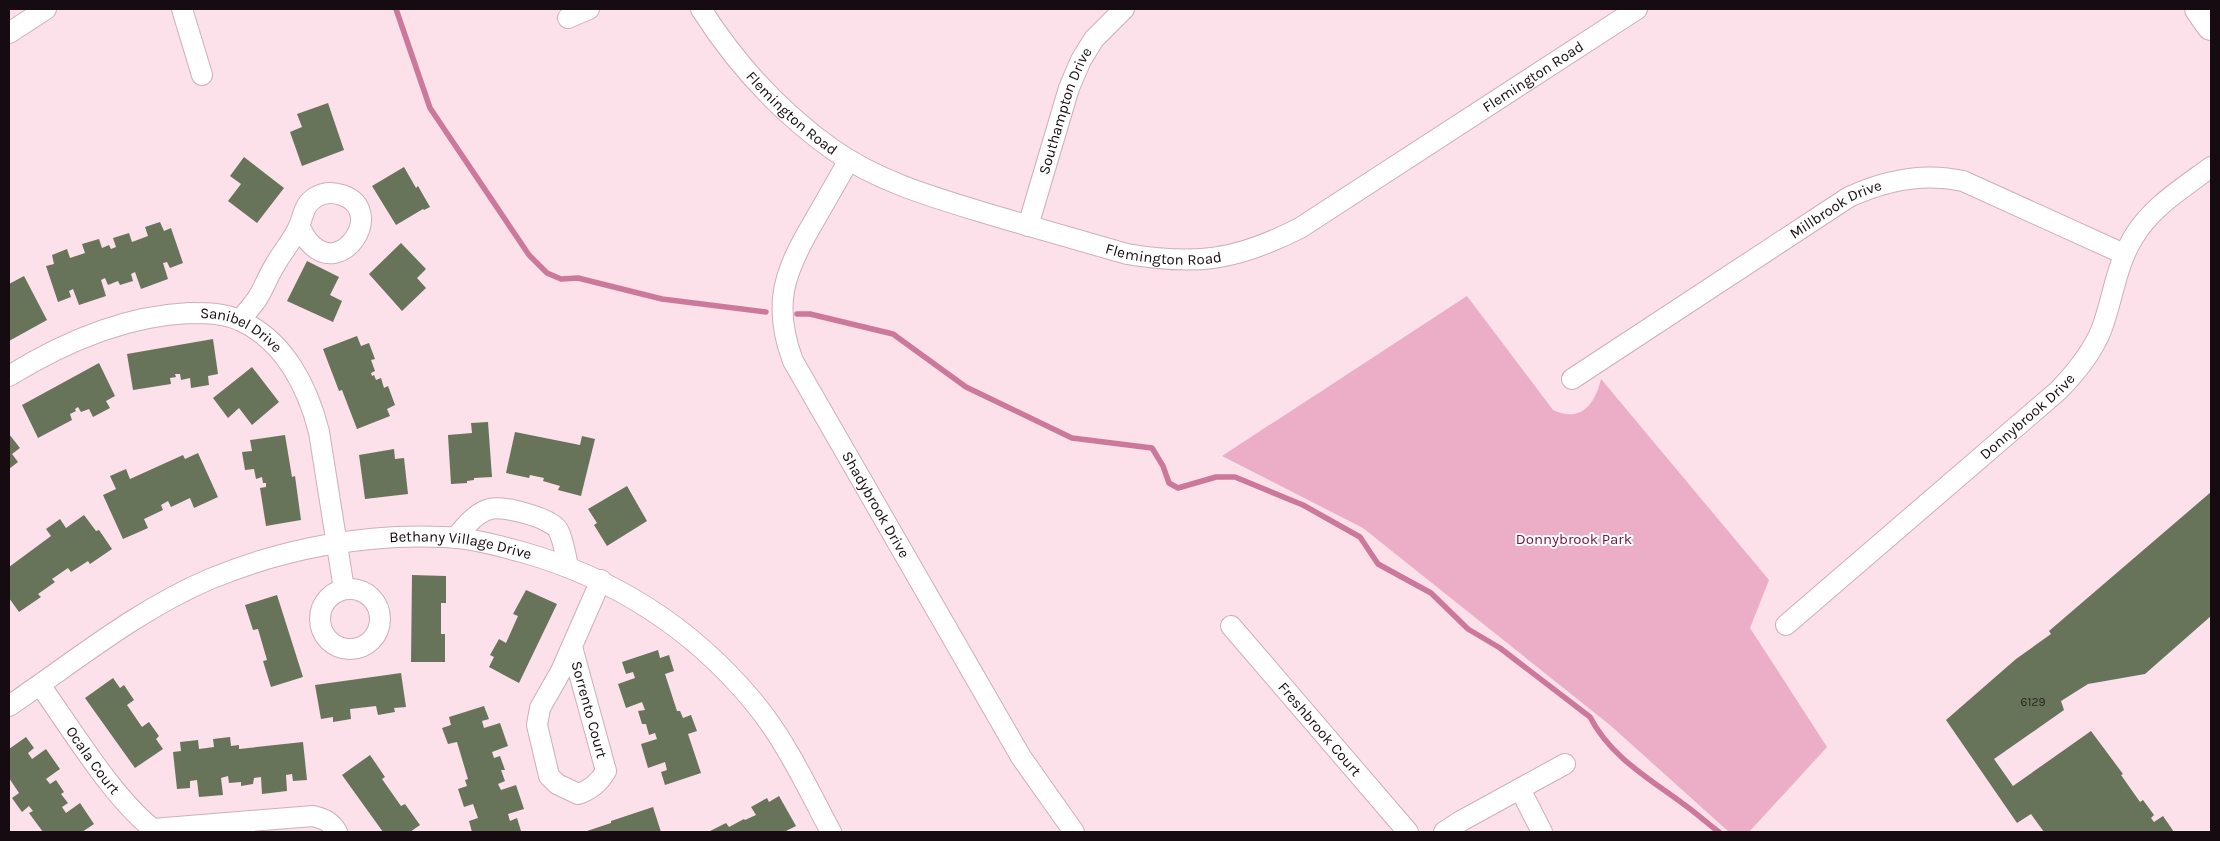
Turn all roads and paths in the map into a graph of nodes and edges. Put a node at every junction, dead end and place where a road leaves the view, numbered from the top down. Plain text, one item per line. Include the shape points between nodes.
1 (46, 9) edge
2 (182, 9) edge
3 (589, 9) edge
4 (701, 9) edge
5 (1124, 9) edge
6 (1637, 9) edge
7 (2199, 9) edge
8 (568, 18) dead end
9 (2211, 26) edge
10 (9, 33) edge
11 (202, 75) dead end
12 (849, 160) junction
13 (2211, 168) edge
14 (299, 226) dead end
15 (1028, 226) junction
16 (2124, 254) junction
17 (240, 320) junction
18 (9, 376) edge
19 (1572, 378) dead end
20 (455, 538) junction
21 (335, 544) junction
22 (568, 567) junction
23 (601, 580) junction
24 (344, 589) dead end
25 (1231, 626) dead end
26 (1786, 626) dead end
27 (572, 647) junction
28 (40, 685) junction
29 (9, 706) edge
30 (1566, 764) dead end
31 (1520, 789) junction
32 (155, 831) edge
33 (337, 832) edge
34 (831, 832) edge
35 (1074, 832) edge
36 (1408, 832) edge
37 (1444, 832) edge
38 (1542, 832) edge

1 - 10 street
2 - 11 street
3 - 8 street
4 - 12 street, Flemington Road via 742,67 776,102 832,150
5 - 15 street, Southampton Drive via 1094,39 1081,60 1069,88
6 - 15 street, Flemington Road via 1300,228 1243,253 1212,260 1157,259 1127,254
7 - 9 street
12 - 15 street, Flemington Road via 927,196
12 - 35 street, Shadybrook Drive via 794,254 786,276 782,318 793,361 1021,757
13 - 16 street, Donnybrook Drive via 2148,217
14 - 17 street via 257,299
16 - 19 street, Millbrook Drive via 1963,181 1926,176 1895,180 1849,197
16 - 26 street, Donnybrook Drive via 2102,328 2091,350 2065,384
17 - 18 street, Sanibel Drive via 210,313 181,314 115,325 69,342
17 - 21 street, Sanibel Drive via 268,338 287,360 308,394 319,432
20 - 21 street, Bethany Village Drive via 385,538
20 - 22 street, Bethany Village Drive via 511,549
20 - 22 street via 481,513 500,507 553,524 559,530
21 - 24 street, Sanibel Drive
21 - 28 street, Bethany Village Drive via 212,578 176,595 134,619
22 - 23 street, Bethany Village Drive
23 - 27 street, Sorrento Court
23 - 34 street, Bethany Village Drive via 675,625 736,682 793,761
25 - 36 street, Freshbrook Court
27 - 27 street, Sorrento Court via 540,708 537,725 549,776 557,784 578,794 587,792 600,782 606,771
28 - 29 street, Bethany Village Drive
28 - 32 street, Ocala Court via 106,778
30 - 31 street
31 - 37 street
31 - 38 street
32 - 33 street, Ocala Court via 314,816 324,818

